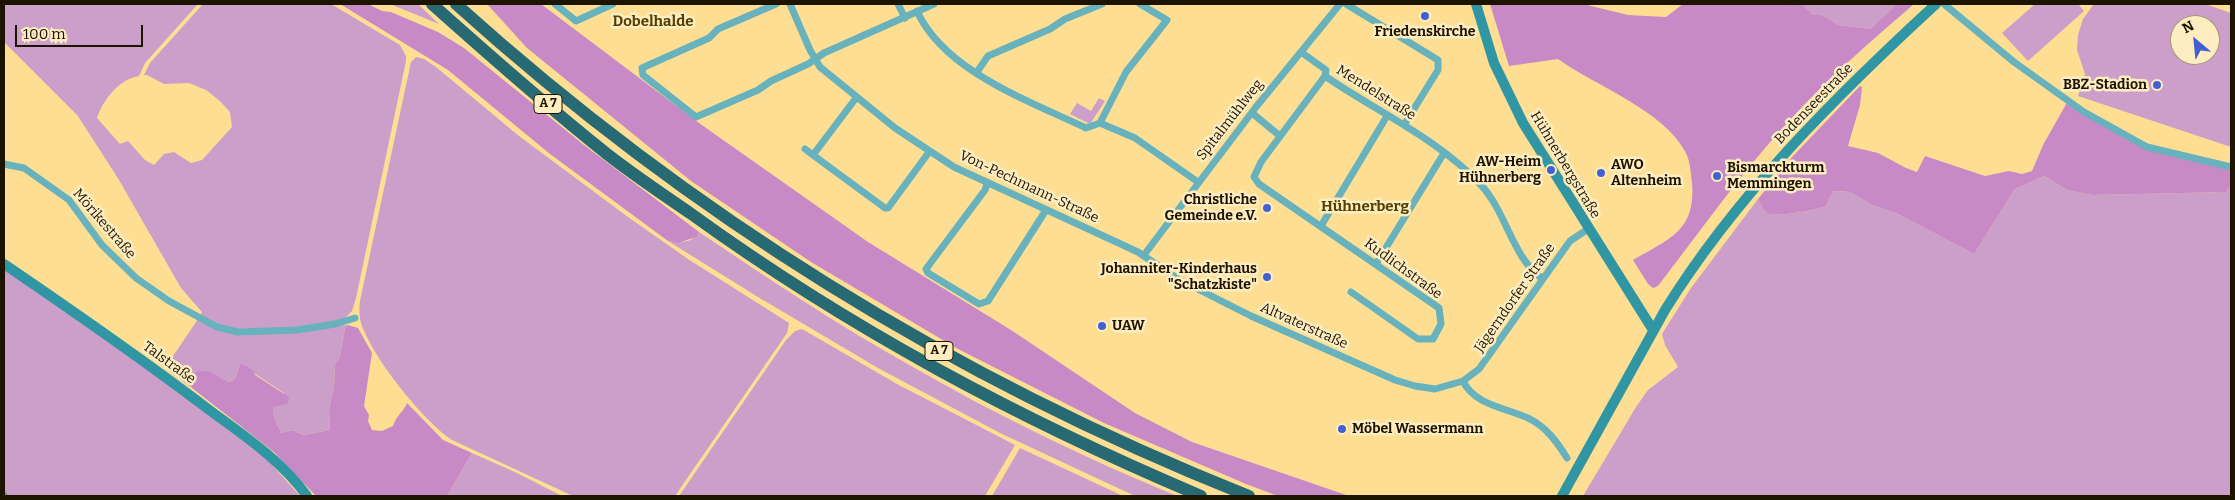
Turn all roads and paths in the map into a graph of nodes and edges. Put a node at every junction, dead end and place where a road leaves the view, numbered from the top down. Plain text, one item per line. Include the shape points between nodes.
1 (432, 4) edge
2 (456, 4) edge
3 (555, 4) edge
4 (613, 4) edge
5 (776, 4) edge
6 (790, 4) edge
7 (898, 4) edge
8 (934, 4) edge
9 (1102, 4) edge
10 (1140, 4) edge
11 (1340, 4) edge
12 (1346, 4) edge
13 (1476, 4) edge
14 (1936, 4) edge
15 (1944, 4) edge
16 (917, 11) junction
17 (905, 18) junction
18 (1301, 52) junction
19 (814, 59) junction
20 (977, 72) junction
21 (1325, 76) junction
22 (856, 98) junction
23 (1252, 113) junction
24 (1387, 116) junction
25 (1100, 123) junction
26 (1404, 125) junction
27 (1280, 136) junction
28 (805, 149) dead end
29 (929, 152) junction
30 (1444, 154) junction
31 (813, 155) junction
32 (4, 164) edge
33 (2231, 167) edge
34 (1198, 182) junction
35 (987, 184) junction
36 (1046, 210) junction
37 (1321, 226) junction
38 (1588, 229) junction
39 (1144, 255) junction
40 (4, 264) edge
41 (1376, 264) junction
42 (1544, 279) junction
43 (1351, 292) dead end
44 (355, 318) dead end
45 (1653, 330) junction
46 (1463, 381) junction
47 (1567, 458) dead end
48 (307, 496) edge
49 (1201, 496) edge
50 (1249, 496) edge
51 (1562, 496) edge

1 - 49 highway, A 7 via 609,155 793,284 939,372 1008,408 1104,455
2 - 50 highway, A 7 via 651,165 720,216 862,306 1003,386 1100,434
3 - 4 street via 576,20
5 - 19 street via 718,28 709,38 642,68 643,76 696,118 758,90 770,80
6 - 19 street, Von-Pechmann-Straße
7 - 17 street
8 - 16 street
9 - 20 street via 988,56
10 - 25 street via 1167,20 1126,72
11 - 18 street, Spitalmühlweg
12 - 26 street via 1438,60 1438,70
13 - 38 street, Hühnerbergstraße via 1494,63 1508,95
14 - 45 street, Bodenseestraße via 1860,75 1770,170 1679,288
15 - 33 street via 2014,62 2084,112 2147,147
16 - 17 street
16 - 20 street via 923,25 943,49
17 - 19 street
18 - 21 street, Mendelstraße via 1326,70
18 - 23 street, Spitalmühlweg
19 - 22 street, Von-Pechmann-Straße
20 - 25 street via 1000,87 1086,128
21 - 24 street, Mendelstraße
21 - 27 street
22 - 29 street, Von-Pechmann-Straße
22 - 31 street
23 - 27 street
23 - 34 street, Spitalmühlweg
24 - 26 street, Mendelstraße
24 - 37 street
25 - 34 street via 1135,138
26 - 30 street, Mendelstraße
27 - 37 street, Kudlichstraße via 1254,177 1259,184
28 - 31 street
29 - 31 street via 888,208
29 - 35 street, Von-Pechmann-Straße
30 - 41 street
30 - 42 street, Mendelstraße via 1483,187 1495,203 1528,267
32 - 44 street, Mörikestraße via 24,168 69,200 102,245 136,278 218,327 238,332 297,330
34 - 39 street, Spitalmühlweg
35 - 36 street, Von-Pechmann-Straße
35 - 36 street via 926,269 979,304 988,301
36 - 39 street, Von-Pechmann-Straße
37 - 41 street, Kudlichstraße
38 - 42 street, Jägerndorfer Straße via 1570,241
38 - 45 street, Hühnerbergstraße
39 - 46 street, Altvaterstraße via 1178,279 1250,316 1395,380 1435,389
40 - 48 street, Talstraße via 264,451
41 - 43 street, Kudlichstraße via 1439,308 1441,324 1433,339 1418,339
42 - 46 street, Jägerndorfer Straße via 1487,359
45 - 51 street, Bodenseestraße
46 - 47 street via 1479,398 1528,418 1545,429

